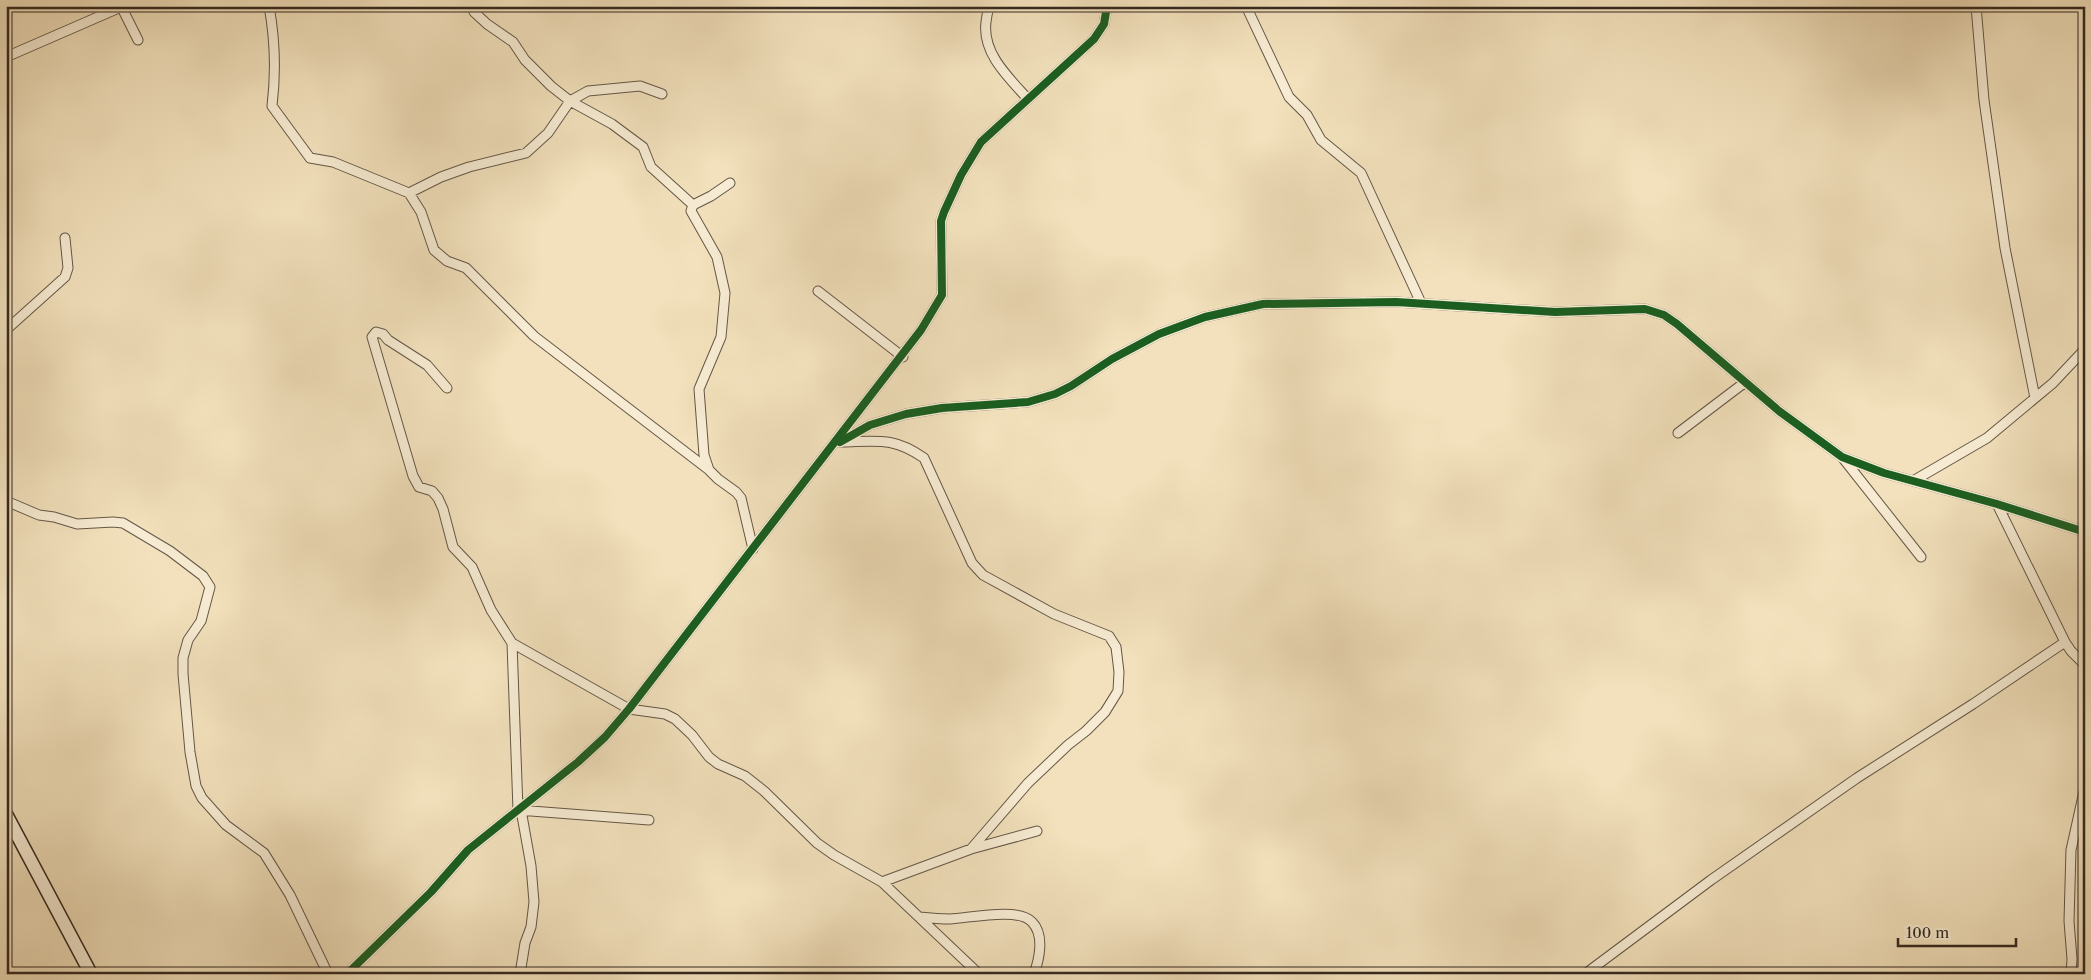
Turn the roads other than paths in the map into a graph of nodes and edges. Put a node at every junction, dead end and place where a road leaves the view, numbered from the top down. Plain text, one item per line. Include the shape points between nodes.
1 (121, 6) edge
2 (269, 6) edge
3 (990, 6) edge
4 (1107, 6) edge
5 (1246, 6) edge
6 (1976, 6) edge
7 (474, 12) dead end
8 (138, 40) dead end
9 (6, 57) edge
10 (662, 94) dead end
11 (1028, 99) junction
12 (570, 101) junction
13 (730, 183) dead end
14 (408, 193) junction
15 (693, 205) junction
16 (65, 238) dead end
17 (818, 291) dead end
18 (1421, 303) junction
19 (6, 330) edge
20 (2085, 349) edge
21 (903, 357) junction
22 (1744, 383) junction
23 (447, 388) dead end
24 (2035, 398) junction
25 (1678, 433) dead end
26 (836, 443) junction
27 (1842, 457) junction
28 (709, 470) junction
29 (1913, 480) junction
30 (6, 501) edge
31 (1997, 504) junction
32 (2085, 532) edge
33 (753, 548) junction
34 (1921, 557) dead end
35 (2065, 642) junction
36 (512, 643) junction
37 (2071, 651) junction
38 (2085, 658) edge
39 (2085, 665) edge
40 (629, 709) junction
41 (2085, 787) edge
42 (520, 810) junction
43 (6, 814) edge
44 (649, 820) dead end
45 (1037, 831) dead end
46 (971, 849) junction
47 (882, 882) junction
48 (919, 917) junction
49 (91, 974) edge
50 (328, 974) edge
51 (347, 974) edge
52 (520, 974) edge
53 (979, 974) edge
54 (1034, 974) edge
55 (1585, 974) edge
56 (2071, 974) edge

1 - 8 street
1 - 9 street
2 - 14 street via 276,78 272,106 310,158 333,162
3 - 11 street via 984,35 990,51
4 - 11 street via 1104,24 1094,39
5 - 18 street via 1289,97 1307,115 1321,140 1361,173
6 - 24 street via 1984,100 2004,248
7 - 12 street via 513,42 525,60
10 - 12 street via 640,86 610,88 588,91
11 - 21 street via 981,142 961,175 941,221 940,300
12 - 14 street via 548,133 526,153 469,167
12 - 15 street via 643,146 651,167
13 - 15 street
14 - 28 street via 421,212 434,250 447,261 466,268 534,336
15 - 28 street via 694,218 717,256 725,293 721,336 699,389 704,455
16 - 19 street via 68,268 65,276
17 - 21 street
18 - 22 street via 1555,312 1645,309 1664,315 1677,324
18 - 26 street via 1326,301 1263,304 1205,317 1158,334 1055,394 1028,402 906,414 870,425
20 - 24 street
21 - 26 street
22 - 25 street
22 - 27 street
23 - 36 street via 427,365 383,334 376,332 372,336 413,476 419,487 432,491 438,498 453,547 472,567 491,610
24 - 29 street via 1987,438
26 - 33 street
26 - 46 street via 891,441 924,458 972,563 983,575 1054,614 1109,636 1116,647 1118,691 1105,712 1028,783
27 - 29 street
27 - 34 street
28 - 33 street via 741,498
29 - 31 street
30 - 50 street via 39,515 76,524 123,523 170,551 203,576 210,587 208,601 201,621 188,640 183,658 190,752 196,786 202,798 226,825 264,853 290,895
31 - 32 street
31 - 35 street
33 - 40 street
35 - 37 street
35 - 55 street via 1857,778 1711,880
36 - 40 street
36 - 42 street
37 - 38 street
37 - 39 street
40 - 42 street via 605,737
40 - 47 street via 666,714 675,719 709,757 745,776 764,791 817,843
41 - 56 street via 2071,850
42 - 44 street
42 - 51 street via 468,850 431,892
42 - 52 street via 534,902
43 - 49 main road
45 - 46 street
46 - 47 street
47 - 48 street
48 - 53 street
48 - 54 street via 947,919 1008,914 1025,918 1033,922 1038,937 1039,959

